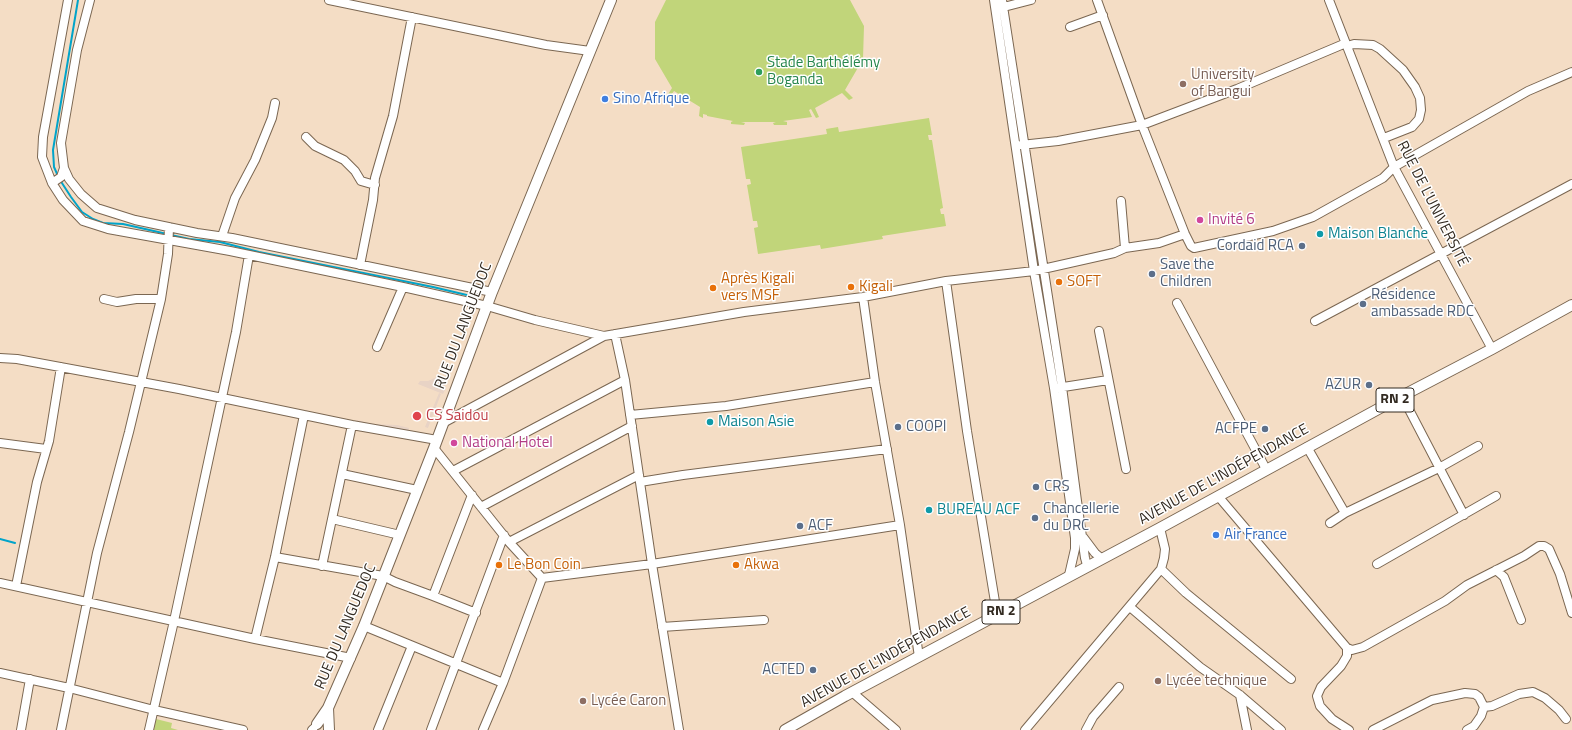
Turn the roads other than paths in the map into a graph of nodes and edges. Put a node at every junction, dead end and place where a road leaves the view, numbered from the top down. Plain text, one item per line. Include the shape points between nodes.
1 (68, 0) edge
2 (90, 0) edge
3 (329, 0) edge
4 (611, 0) edge
5 (994, 0) edge
6 (1031, 0) edge
7 (1097, 0) edge
8 (1329, 0) edge
9 (1000, 5) edge
10 (1103, 16) junction
11 (412, 17) junction
12 (1070, 27) dead end
13 (1346, 45) junction
14 (590, 51) junction
15 (1572, 72) edge
16 (275, 103) dead end
17 (1142, 125) junction
18 (306, 137) dead end
19 (1384, 138) junction
20 (1021, 145) junction
21 (1394, 167) junction
22 (65, 178) junction
23 (52, 183) junction
24 (1572, 184) edge
25 (375, 185) junction
26 (1121, 201) dead end
27 (169, 227) junction
28 (1185, 234) junction
29 (222, 236) junction
30 (232, 238) junction
31 (169, 240) junction
32 (1125, 248) junction
33 (230, 251) junction
34 (296, 251) junction
35 (1441, 253) junction
36 (250, 255) junction
37 (293, 264) junction
38 (360, 265) junction
39 (1044, 269) junction
40 (1034, 271) junction
41 (946, 281) junction
42 (403, 287) junction
43 (492, 292) junction
44 (863, 297) junction
45 (104, 299) dead end
46 (161, 299) junction
47 (1177, 303) dead end
48 (1572, 305) edge
49 (487, 306) junction
50 (1315, 321) dead end
51 (1099, 331) dead end
52 (615, 334) junction
53 (604, 336) junction
54 (377, 347) dead end
55 (1492, 350) junction
56 (0, 358) edge
57 (61, 367) junction
58 (625, 380) junction
59 (1108, 380) junction
60 (140, 382) junction
61 (875, 382) junction
62 (1058, 388) junction
63 (1402, 396) junction
64 (222, 398) junction
65 (304, 415) junction
66 (630, 415) junction
67 (443, 423) junction
68 (352, 425) junction
69 (632, 426) junction
70 (0, 443) edge
71 (435, 444) junction
72 (1478, 446) dead end
73 (1307, 447) junction
74 (46, 449) junction
75 (887, 449) junction
76 (1439, 468) junction
77 (1126, 469) dead end
78 (1266, 470) junction
79 (453, 471) junction
80 (342, 474) junction
81 (640, 479) junction
82 (417, 490) junction
83 (472, 495) junction
84 (1218, 496) junction
85 (1496, 496) dead end
86 (481, 507) junction
87 (1345, 513) junction
88 (1464, 515) junction
89 (332, 519) junction
90 (1330, 523) dead end
91 (900, 525) junction
92 (1160, 528) junction
93 (400, 534) junction
94 (1082, 534) junction
95 (506, 538) junction
96 (275, 557) junction
97 (1101, 558) junction
98 (652, 564) junction
99 (1377, 564) dead end
100 (1088, 565) junction
101 (322, 566) junction
102 (1161, 569) junction
103 (1496, 570) junction
104 (1069, 575) junction
105 (383, 576) junction
106 (542, 578) junction
107 (0, 583) edge
108 (16, 586) junction
109 (433, 596) junction
110 (87, 603) junction
111 (1130, 607) junction
112 (476, 613) junction
113 (1572, 613) edge
114 (997, 614) junction
115 (764, 620) dead end
116 (1521, 620) dead end
117 (174, 621) junction
118 (364, 626) junction
119 (662, 627) junction
120 (256, 639) junction
121 (412, 646) junction
122 (1347, 648) junction
123 (919, 657) junction
124 (351, 658) junction
125 (457, 664) junction
126 (0, 673) edge
127 (30, 679) junction
128 (1291, 679) dead end
129 (503, 683) junction
130 (1119, 687) dead end
131 (69, 688) junction
132 (852, 692) junction
133 (1240, 695) junction
134 (1484, 707) junction
135 (328, 708) junction
136 (154, 710) junction
137 (1566, 719) dead end
138 (313, 728) edge
139 (329, 729) edge
140 (21, 730) edge
141 (61, 730) edge
142 (149, 730) edge
143 (243, 730) edge
144 (378, 730) edge
145 (431, 730) edge
146 (484, 730) edge
147 (679, 730) edge
148 (785, 730) edge
149 (896, 730) edge
150 (1025, 730) edge
151 (1086, 730) edge
152 (1247, 730) edge
153 (1281, 730) edge
154 (1349, 730) edge
155 (1373, 730) edge
156 (1467, 730) edge

1 - 23 street via 43,137 42,157
2 - 22 street via 77,50 61,143
3 - 11 street
4 - 14 main road, RUE DU LANGUEDOC
5 - 9 street
6 - 9 street
7 - 10 street
8 - 13 street, RUE DE L'UNIVERSITÉ
9 - 20 street
10 - 12 street
10 - 17 street
11 - 14 street via 546,45
11 - 25 street via 393,116
13 - 17 street
13 - 19 street, RUE DE L'UNIVERSITÉ
13 - 19 street via 1373,45 1380,49 1403,70 1420,98 1419,119 1412,127
14 - 43 main road, RUE DU LANGUEDOC
15 - 21 street via 1528,91
16 - 29 street via 272,118 255,160 234,198
17 - 20 street via 1058,141
17 - 28 street
18 - 25 street via 315,146 344,160 361,181
19 - 21 street, RUE DE L'UNIVERSITÉ
20 - 39 street
20 - 40 street
21 - 28 street via 1383,178 1313,216 1273,231 1197,248 1191,246
21 - 35 street, RUE DE L'UNIVERSITÉ
22 - 23 street
22 - 27 street via 97,208
23 - 31 street via 63,200 83,221 108,229
24 - 35 street
25 - 38 street
26 - 32 street
27 - 29 street
27 - 31 street
28 - 32 street via 1159,243
29 - 30 street
30 - 33 street
30 - 34 street
31 - 33 street
31 - 46 street
32 - 39 street via 1114,253
33 - 36 street
34 - 37 street
34 - 38 street
35 - 50 street
35 - 55 street, RUE DE L'UNIVERSITÉ
36 - 37 street
36 - 64 street
37 - 42 street
38 - 43 street
39 - 40 street
39 - 62 street
40 - 41 street
40 - 62 street
41 - 44 street
41 - 114 street
42 - 49 street
42 - 54 street
43 - 49 main road, RUE DU LANGUEDOC
44 - 52 street via 744,312
44 - 61 street
45 - 46 street via 117,302
46 - 60 street
47 - 78 street
48 - 55 main road, AVENUE DE L'INDÉPENDANCE / RN 2
49 - 53 street
49 - 67 main road, RUE DU LANGUEDOC
51 - 59 street
52 - 53 street
52 - 58 street
53 - 67 street
55 - 63 main road, AVENUE DE L'INDÉPENDANCE / RN 2
56 - 57 street
57 - 60 street
57 - 74 street
58 - 66 street
58 - 79 street
59 - 62 street
59 - 77 street
60 - 64 street
60 - 110 street
61 - 66 street via 726,406
61 - 75 street
62 - 94 street
62 - 104 street via 1075,538
63 - 73 main road, AVENUE DE L'INDÉPENDANCE / RN 2
63 - 76 street
64 - 65 street
64 - 117 street
65 - 68 street
65 - 96 street
66 - 69 street
67 - 71 main road, RUE DU LANGUEDOC
68 - 71 street
68 - 80 street
69 - 81 street
69 - 86 street
70 - 74 street
71 - 79 street
71 - 82 main road, RUE DU LANGUEDOC
72 - 76 street
73 - 78 main road, AVENUE DE L'INDÉPENDANCE / RN 2
73 - 87 street
74 - 108 street
75 - 81 street
75 - 91 street
76 - 87 street
76 - 88 street
78 - 84 main road, AVENUE DE L'INDÉPENDANCE / RN 2
79 - 83 street
80 - 82 street
80 - 89 street
81 - 95 street
81 - 98 street
82 - 93 main road, RUE DU LANGUEDOC
83 - 86 street
83 - 109 street
84 - 92 main road, AVENUE DE L'INDÉPENDANCE / RN 2
84 - 122 street
85 - 88 street
86 - 95 street
87 - 90 street
88 - 99 street
89 - 93 street
89 - 101 street
91 - 98 street
91 - 123 street
92 - 97 main road, AVENUE DE L'INDÉPENDANCE / RN 2
92 - 102 street via 1164,549
93 - 105 main road, RUE DU LANGUEDOC
94 - 97 street via 1088,545
94 - 100 street
95 - 106 street
95 - 112 street
96 - 101 street
96 - 120 street
97 - 100 main road, AVENUE DE L'INDÉPENDANCE / RN 2
98 - 106 street
98 - 119 street
100 - 104 main road, AVENUE DE L'INDÉPENDANCE / RN 2
101 - 105 street
102 - 111 street
102 - 128 street via 1186,593
103 - 113 street via 1539,546 1544,546 1549,549 1560,574
103 - 116 street via 1504,577
103 - 122 street via 1362,647 1352,650
104 - 114 main road, AVENUE DE L'INDÉPENDANCE / RN 2
105 - 109 street
105 - 118 main road, RUE DU LANGUEDOC
106 - 129 street
107 - 108 street
108 - 110 street
109 - 112 street
110 - 117 street
110 - 131 street
111 - 133 street via 1200,667
111 - 150 street
112 - 125 street
114 - 123 main road, AVENUE DE L'INDÉPENDANCE / RN 2
115 - 119 street
117 - 120 street
117 - 136 street
118 - 121 street
118 - 124 main road, RUE DU LANGUEDOC
119 - 147 street
120 - 124 street
121 - 125 street
121 - 144 street
122 - 154 street via 1347,656 1341,666 1321,687 1318,696 1320,706 1332,719
123 - 132 main road, AVENUE DE L'INDÉPENDANCE / RN 2
124 - 135 main road, RUE DU LANGUEDOC
125 - 129 street
125 - 145 street
126 - 127 street
127 - 131 street
127 - 140 street
129 - 146 street
130 - 151 street via 1093,717
131 - 136 street
131 - 141 street
132 - 148 main road, AVENUE DE L'INDÉPENDANCE / RN 2
132 - 149 street
133 - 152 street
133 - 153 street
134 - 137 street via 1519,694 1533,692 1545,698
134 - 155 street via 1475,694 1465,693 1432,700
134 - 156 street via 1474,726
135 - 138 main road, RUE DU LANGUEDOC
135 - 139 main road
136 - 142 street
136 - 143 street
138 - 139 main road via 322,723

